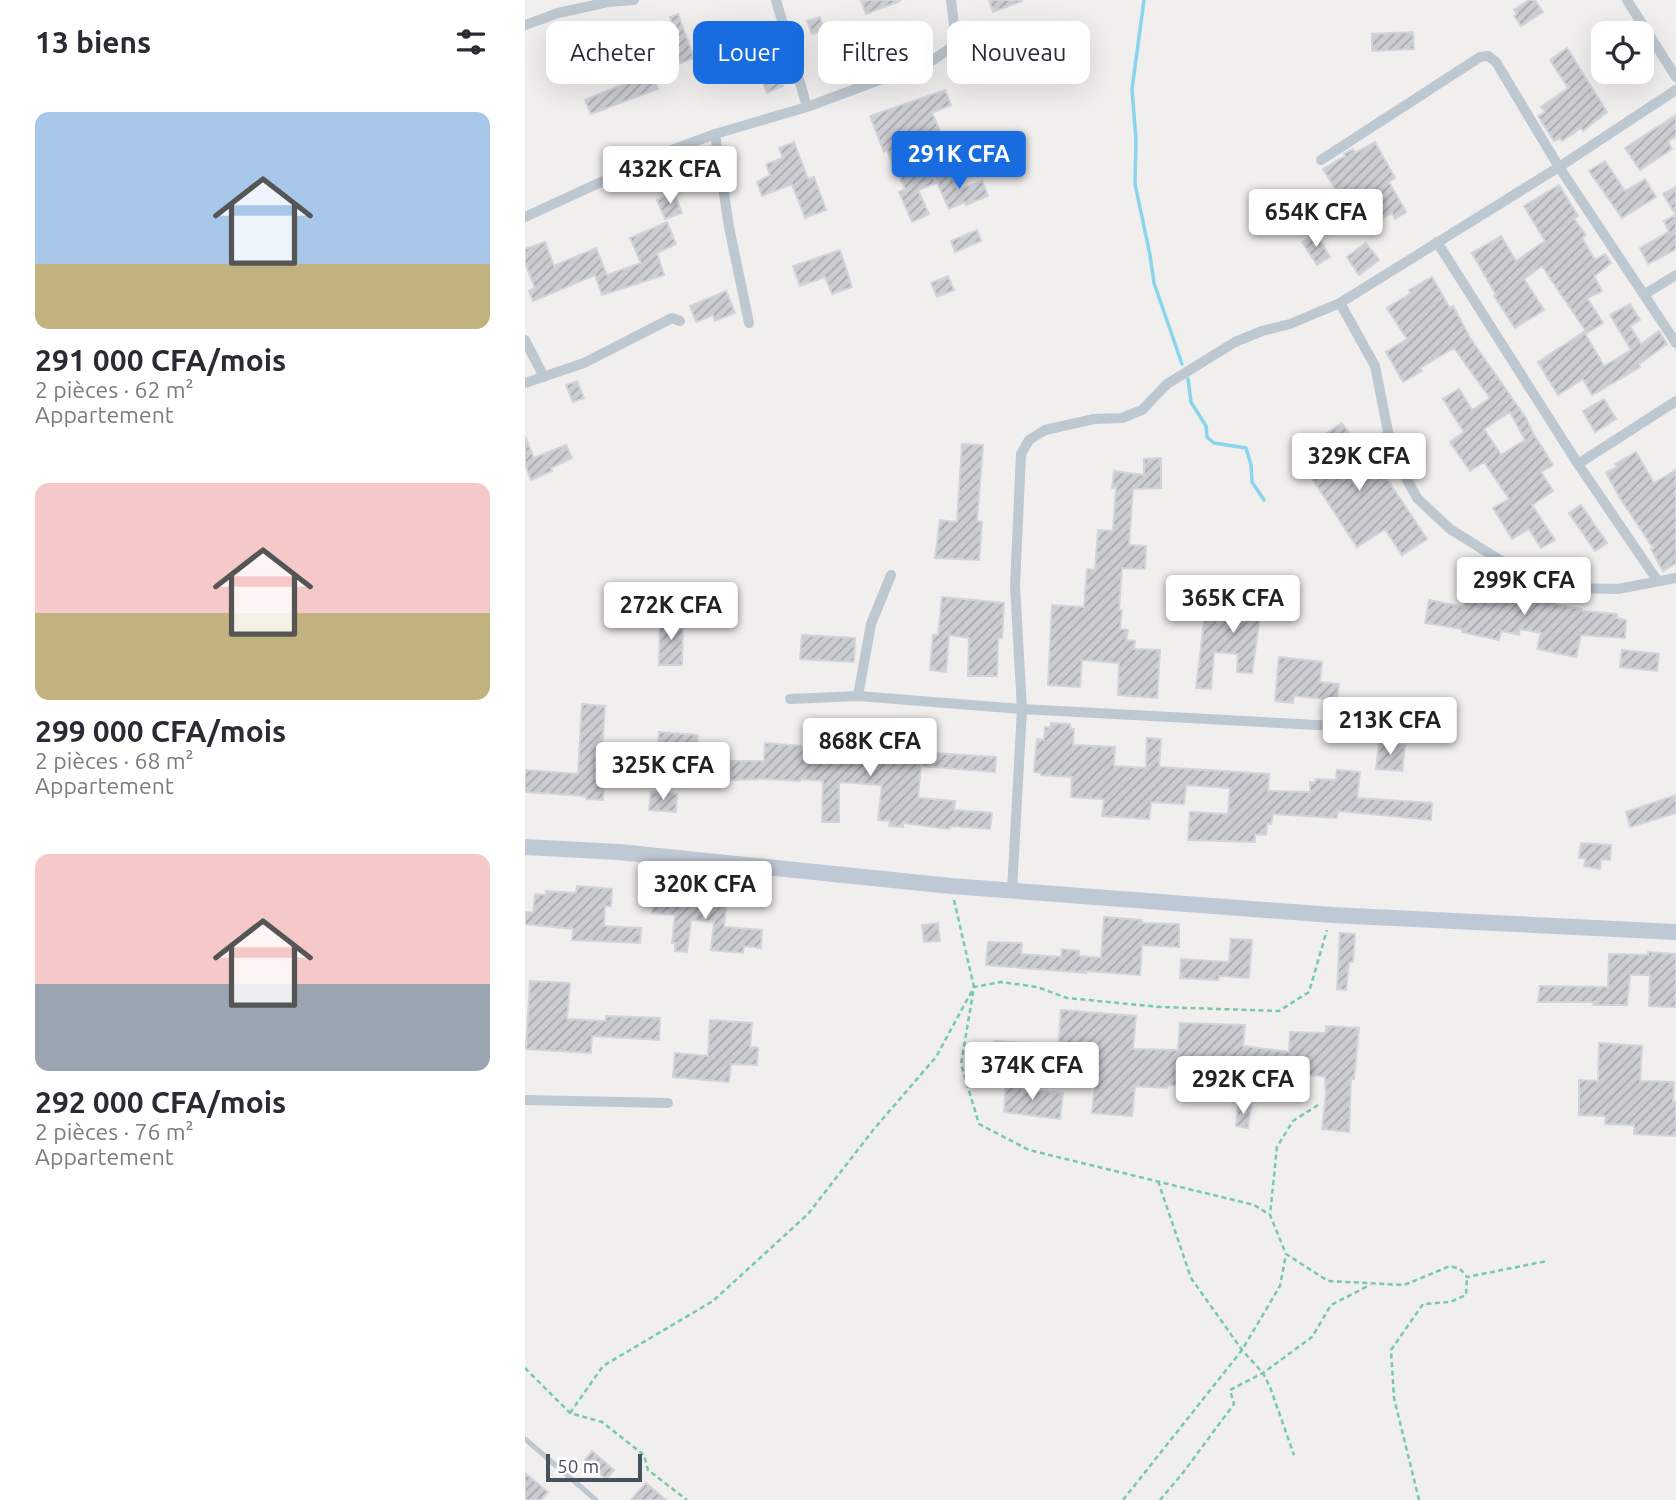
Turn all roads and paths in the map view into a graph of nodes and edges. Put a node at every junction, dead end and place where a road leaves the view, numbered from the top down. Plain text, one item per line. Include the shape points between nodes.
1 (634, 0) edge
2 (776, 0) edge
3 (951, 0) edge
4 (1626, 0) edge
5 (525, 25) edge
6 (1676, 77) edge
7 (1676, 90) edge
8 (807, 107) junction
9 (715, 134) junction
10 (1321, 160) dead end
11 (1559, 167) junction
12 (525, 217) edge
13 (1437, 242) junction
14 (1676, 275) edge
15 (1645, 294) junction
16 (1340, 303) junction
17 (681, 321) dead end
18 (749, 323) dead end
19 (525, 340) edge
20 (1676, 343) edge
21 (544, 377) junction
22 (525, 383) edge
23 (1676, 401) edge
24 (1577, 464) junction
25 (891, 575) dead end
26 (1676, 578) edge
27 (1657, 580) junction
28 (858, 696) junction
29 (790, 699) dead end
30 (1022, 709) junction
31 (1354, 727) dead end
32 (525, 847) edge
33 (951, 886) junction
34 (1012, 890) junction
35 (1332, 915) junction
36 (1676, 932) edge
37 (974, 987) junction
38 (525, 1100) edge
39 (668, 1103) dead end
40 (1318, 1105) dead end
41 (1158, 1181) junction
42 (1270, 1214) junction
43 (1286, 1254) junction
44 (1547, 1261) dead end
45 (1467, 1277) junction
46 (1373, 1283) junction
47 (1242, 1350) junction
48 (525, 1368) edge
49 (1263, 1373) junction
50 (570, 1413) junction
51 (525, 1438) edge
52 (1294, 1455) dead end
53 (596, 1500) edge
54 (687, 1500) edge
55 (1123, 1500) edge
56 (1160, 1500) edge
57 (1419, 1500) edge

1 - 5 street via 558,13
2 - 8 street
3 - 8 street via 952,47 933,60
4 - 6 street
7 - 11 street
8 - 9 street
9 - 12 street
9 - 18 street
10 - 11 street via 1488,56 1496,62
11 - 13 street
11 - 15 street
13 - 16 street
13 - 24 street
14 - 15 street
15 - 20 street
16 - 27 street via 1374,366 1392,452 1417,498 1450,529 1511,567 1576,588 1618,589
16 - 30 street via 1235,342 1167,384 1142,411 1045,430 1029,440 1021,454 1014,559
17 - 21 street via 672,318 584,363
19 - 21 street
21 - 22 street
23 - 24 street
24 - 27 street
25 - 28 street via 871,624
26 - 27 street
28 - 29 street
28 - 30 street
30 - 31 street
30 - 34 street
32 - 33 street via 619,852
33 - 34 street
33 - 37 path
34 - 35 street
35 - 36 street
35 - 37 path via 1309,992 1279,1011 1067,998 1037,987 1002,982
37 - 41 path via 961,1064 979,1124 1029,1150
37 - 50 path via 936,1057 808,1214 713,1301 603,1366
38 - 39 street
40 - 42 path via 1293,1121 1277,1147
41 - 42 path via 1254,1205
41 - 47 path via 1191,1278
42 - 43 path
43 - 46 path via 1328,1281
43 - 47 path via 1280,1286
44 - 45 path
45 - 46 path via 1450,1266 1404,1285
45 - 57 path via 1466,1295 1450,1302 1423,1304 1391,1350 1394,1398
46 - 49 path via 1331,1305 1312,1337
47 - 49 path
47 - 55 path
48 - 50 path
49 - 52 path
49 - 56 path via 1230,1390 1234,1404
50 - 54 path via 602,1422 644,1455 648,1470
51 - 53 lane

